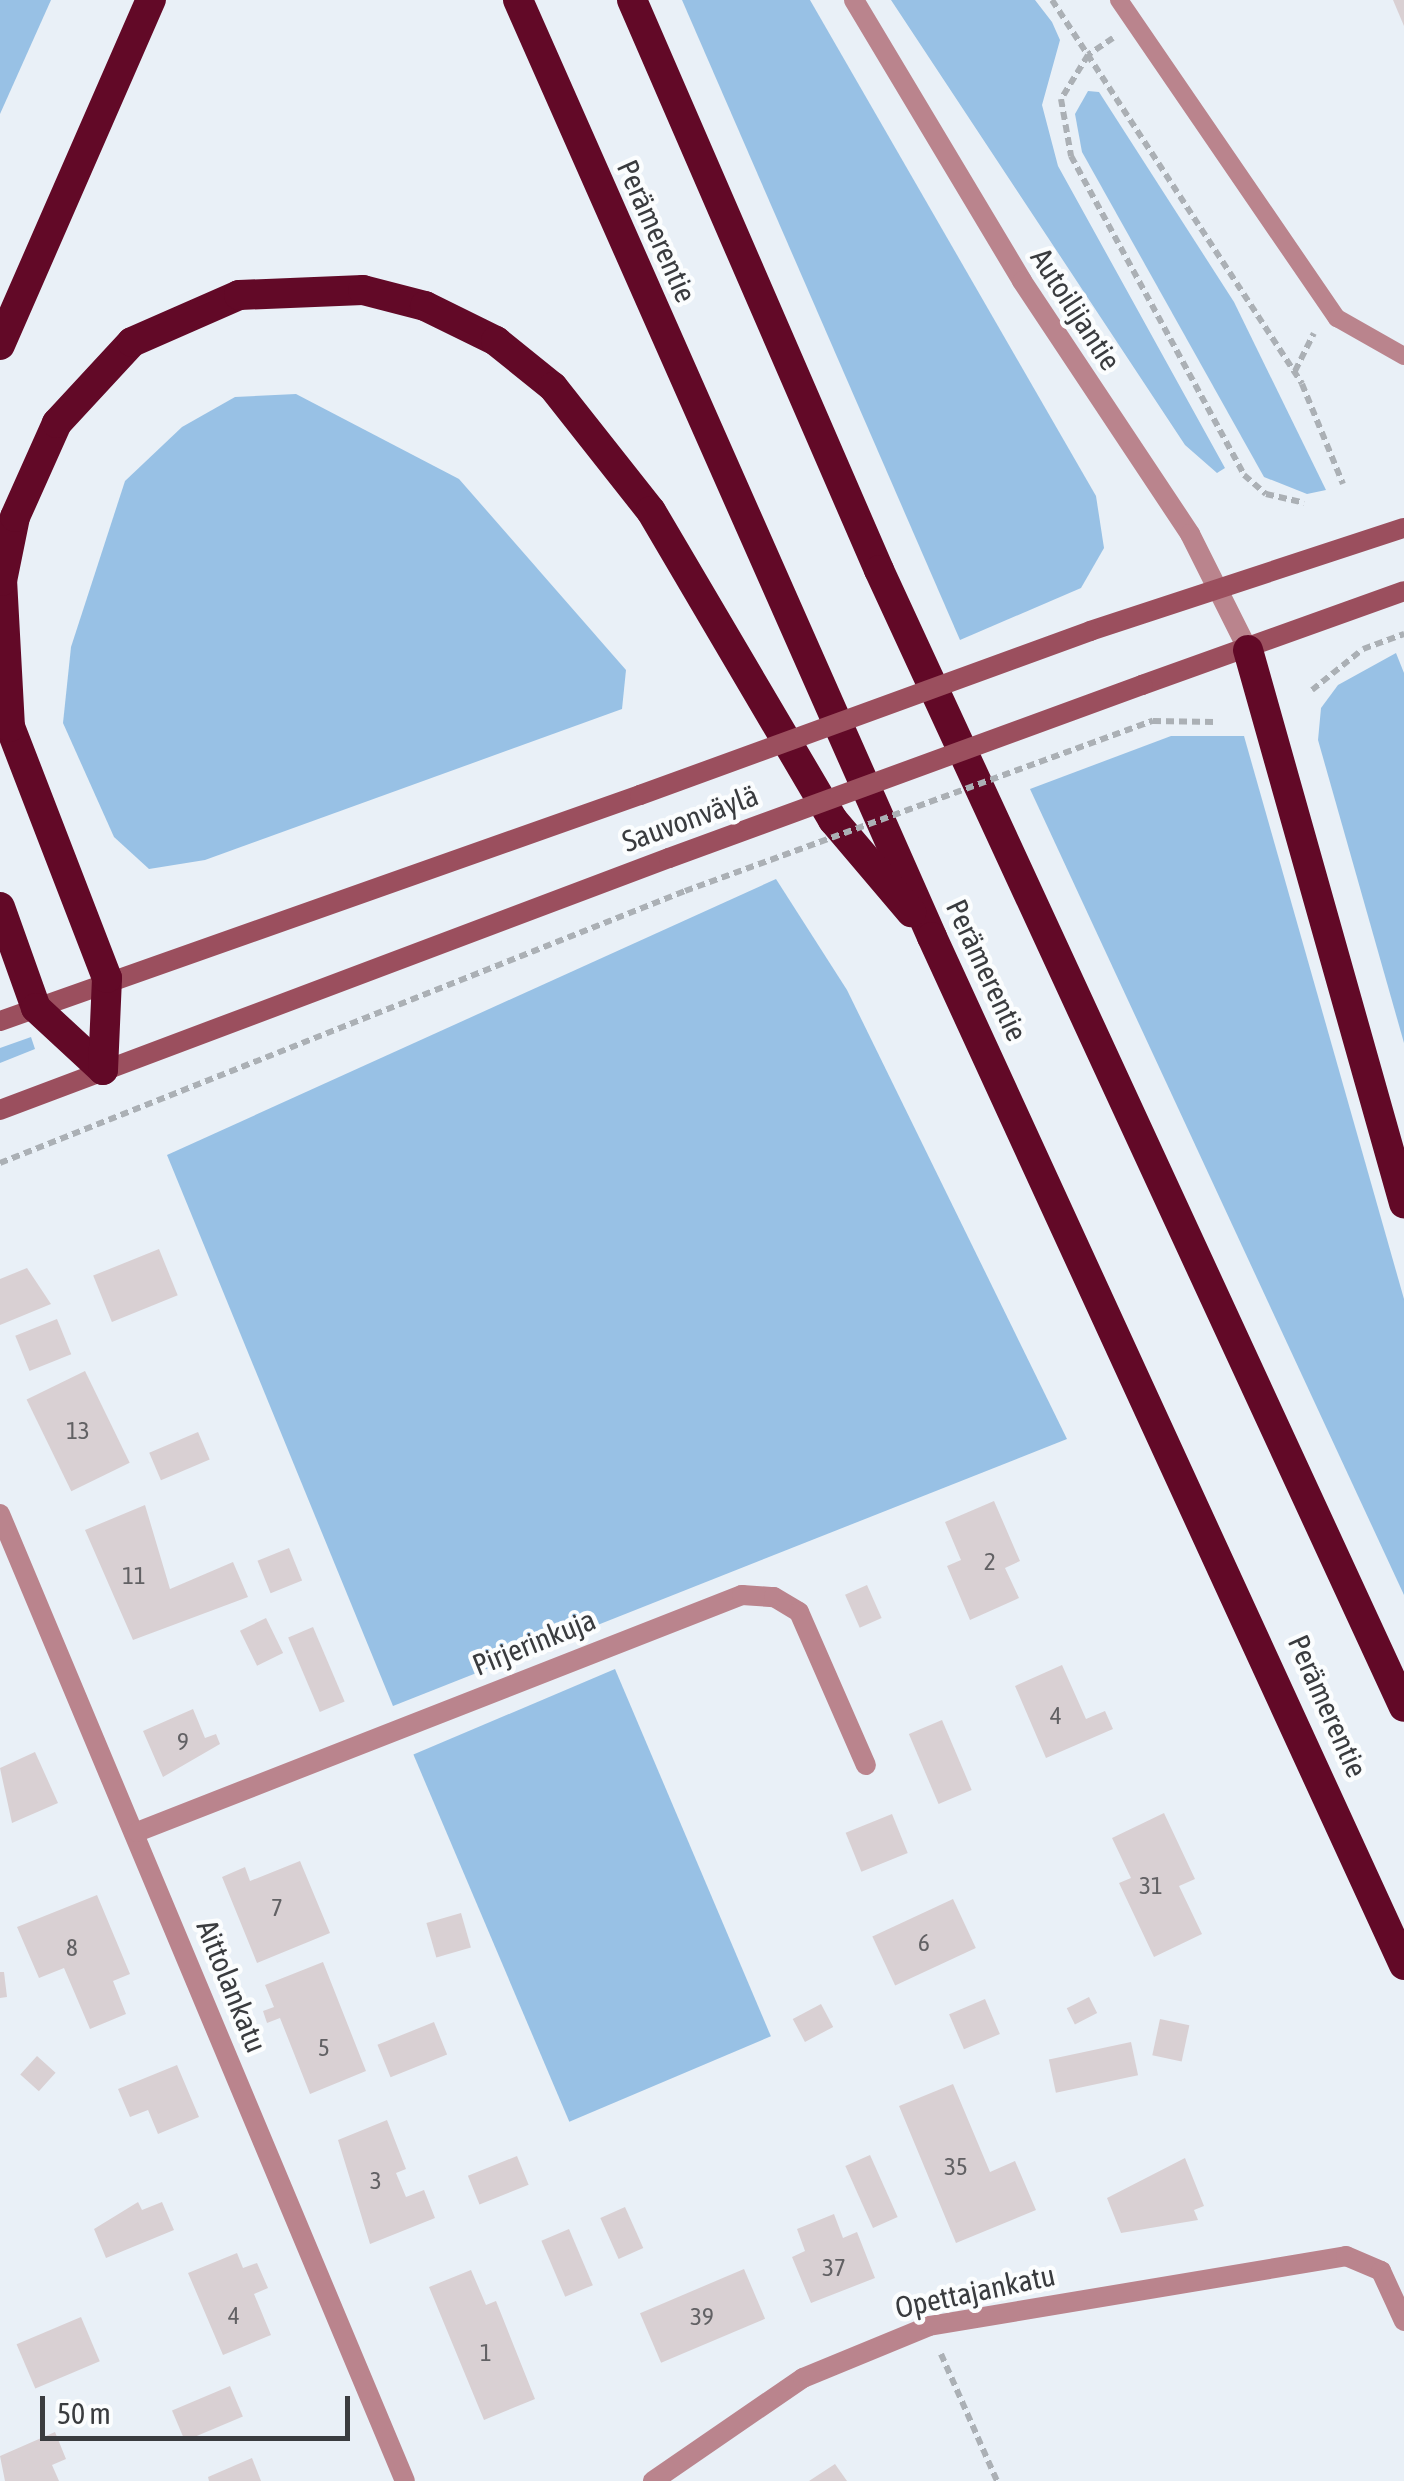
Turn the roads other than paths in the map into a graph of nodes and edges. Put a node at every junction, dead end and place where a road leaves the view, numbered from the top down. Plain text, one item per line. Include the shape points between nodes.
1 (151, 0) edge
2 (518, 0) edge
3 (632, 0) edge
4 (854, 0) edge
5 (1119, 0) edge
6 (0, 344) edge
7 (1404, 356) edge
8 (1404, 528) edge
9 (1220, 591) junction
10 (1404, 591) edge
11 (1248, 650) junction
12 (0, 907) edge
13 (932, 937) junction
14 (107, 978) junction
15 (36, 1008) junction
16 (0, 1021) edge
17 (103, 1070) junction
18 (0, 1110) edge
19 (1404, 1203) edge
20 (0, 1514) edge
21 (1404, 1707) edge
22 (866, 1765) dead end
23 (137, 1832) junction
24 (1404, 1966) edge
25 (1404, 2321) edge
26 (406, 2481) edge
27 (653, 2481) edge

1 - 6 highway
2 - 13 highway, Perämerentie
3 - 21 highway via 879,570
4 - 9 street, Autoilijantie
5 - 7 lane via 1337,318 1375,348
8 - 9 main road, Sauvonväylä
9 - 11 street, Autoilijantie
9 - 14 main road, Sauvonväylä, bridge
10 - 11 main road, Sauvonväylä
11 - 17 main road, Sauvonväylä, bridge
11 - 19 highway
12 - 15 highway
13 - 14 highway via 833,820 651,511 554,387 496,341 424,306 300,288 239,295 132,342 57,423 14,517 2,581 10,727
13 - 24 highway, Perämerentie
14 - 15 main road, Sauvonväylä
14 - 17 highway
15 - 16 main road, Sauvonväylä
15 - 17 highway
17 - 18 main road, Sauvonväylä
20 - 23 street, Aittolankatu
22 - 23 street, Pirjerinkuja via 799,1612 774,1597 742,1595
23 - 26 street, Aittolankatu
25 - 27 street, Opettajankatu via 1381,2271 1346,2256 929,2326 803,2378

